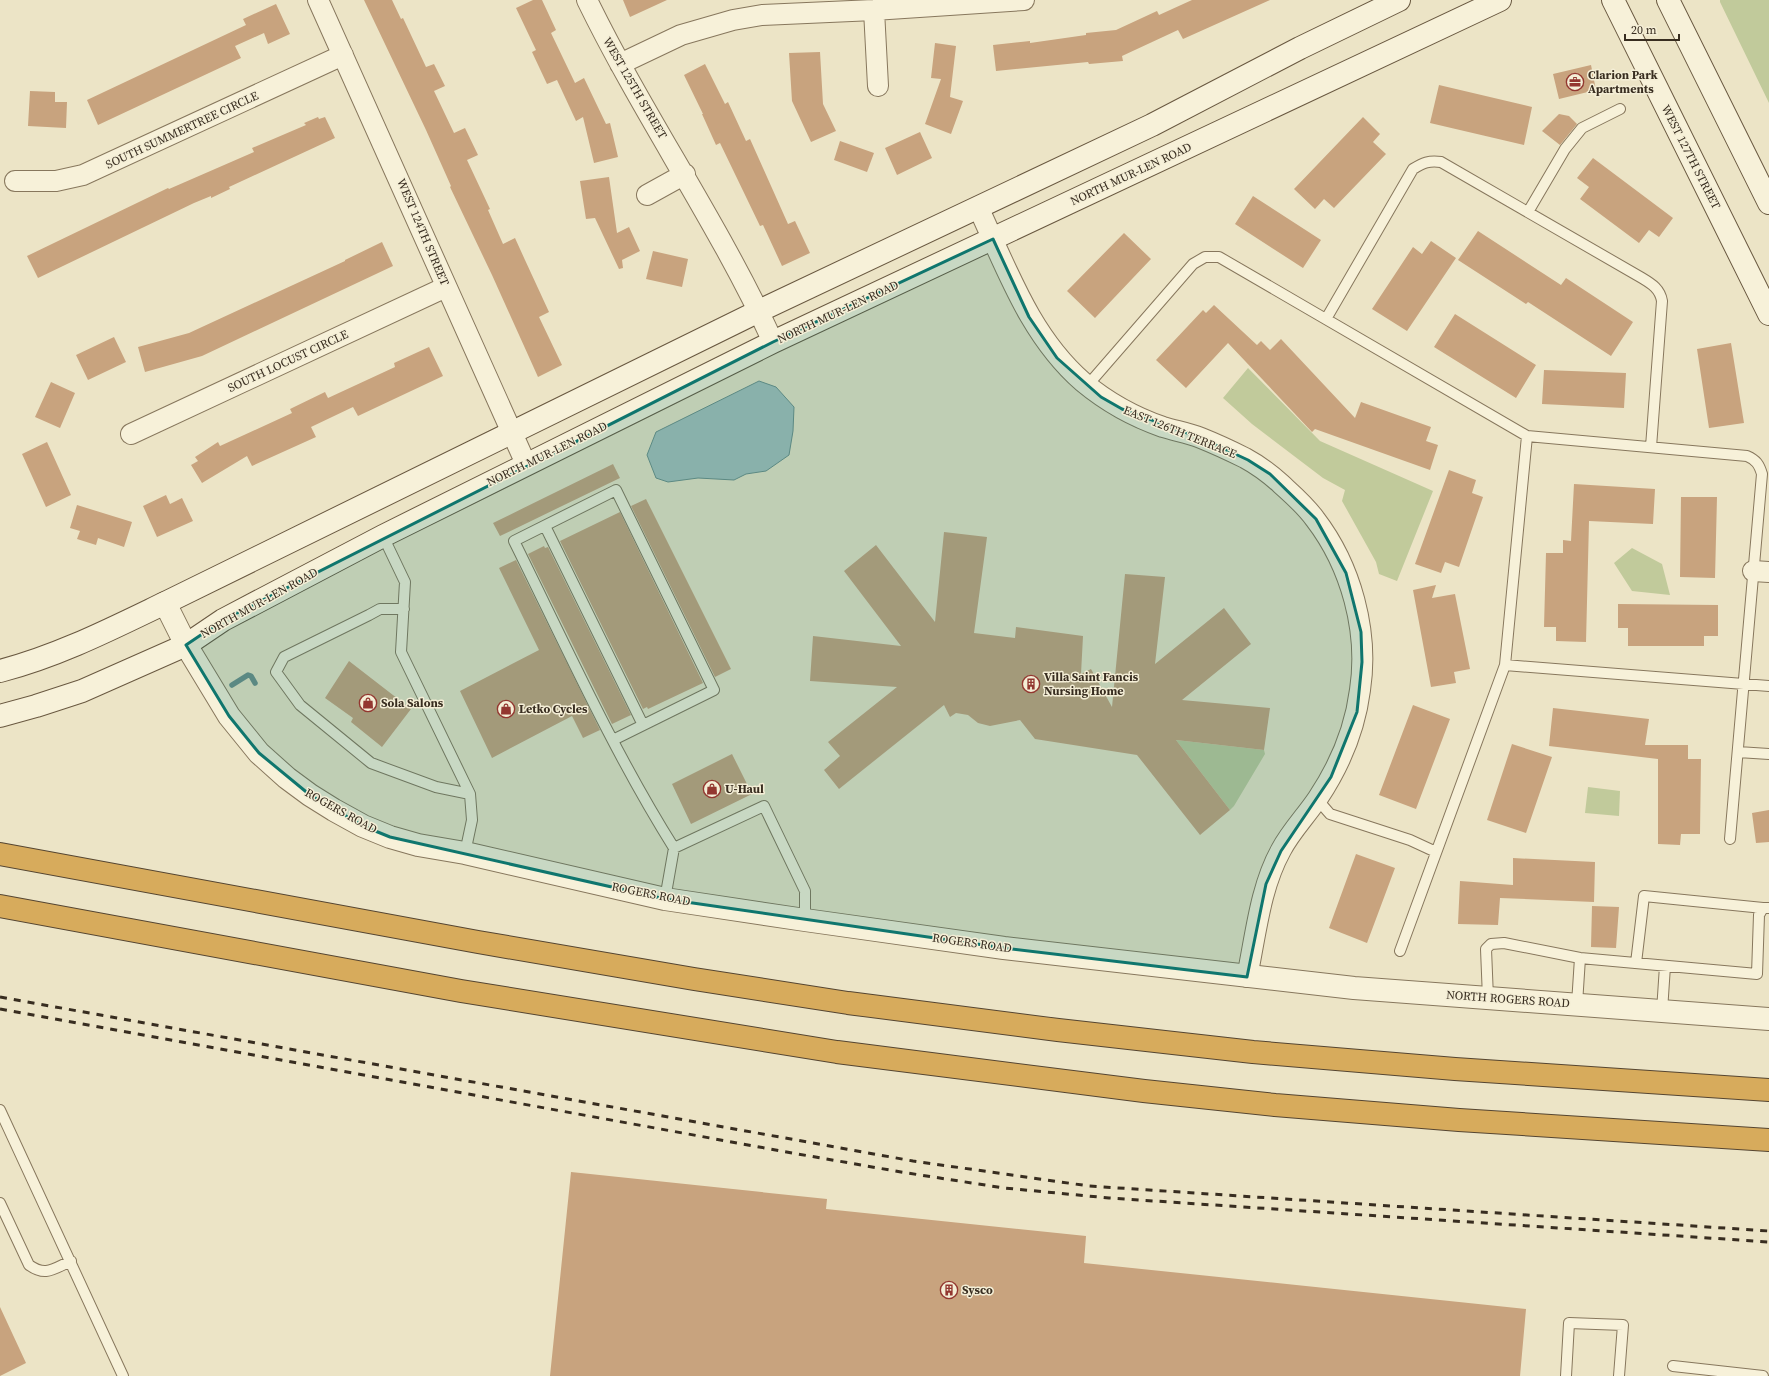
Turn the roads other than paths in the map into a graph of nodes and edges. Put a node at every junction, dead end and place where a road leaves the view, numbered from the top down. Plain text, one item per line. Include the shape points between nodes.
1 (318, 0) edge
2 (587, 0) edge
3 (1024, 0) edge
4 (1399, 0) edge
5 (1500, 0) edge
6 (1613, 0) edge
7 (1668, 0) edge
8 (874, 10) junction
9 (343, 55) junction
10 (620, 64) junction
11 (878, 86) dead end
12 (1620, 109) dead end
13 (685, 174) junction
14 (15, 181) dead end
15 (647, 196) dead end
16 (1769, 203) edge
17 (978, 207) junction
18 (1528, 212) junction
19 (993, 239) junction
20 (446, 287) junction
21 (759, 311) junction
22 (1769, 314) edge
23 (1326, 319) junction
24 (773, 342) junction
25 (1087, 386) junction
26 (512, 433) junction
27 (131, 434) dead end
28 (1527, 436) junction
29 (1651, 447) junction
30 (526, 464) junction
31 (545, 526) junction
32 (383, 536) junction
33 (1761, 571) edge
34 (165, 603) junction
35 (404, 610) junction
36 (186, 645) junction
37 (1505, 665) junction
38 (0, 671) edge
39 (1744, 684) junction
40 (1769, 686) edge
41 (0, 716) edge
42 (643, 725) junction
43 (613, 740) junction
44 (1738, 752) junction
45 (1769, 754) edge
46 (470, 794) junction
47 (1317, 799) junction
48 (1730, 839) dead end
49 (674, 848) junction
50 (1436, 852) junction
51 (465, 853) junction
52 (0, 854) edge
53 (665, 899) junction
54 (0, 906) edge
55 (1766, 908) edge
56 (805, 920) junction
57 (1400, 951) dead end
58 (1580, 958) junction
59 (1636, 963) junction
60 (1665, 966) junction
61 (1247, 977) junction
62 (1488, 998) junction
63 (1577, 1004) junction
64 (1662, 1011) junction
65 (1769, 1019) edge
66 (1769, 1090) edge
67 (0, 1110) edge
68 (1769, 1140) edge
69 (0, 1203) edge
70 (71, 1261) junction
71 (1673, 1366) dead end
72 (123, 1376) edge
73 (1566, 1376) edge
74 (1619, 1376) edge
75 (1763, 1376) edge

1 - 9 street, WEST 124TH STREET
2 - 10 street, WEST 125TH STREET
3 - 8 street
4 - 17 main road via 1152,125
5 - 19 main road, NORTH MUR-LEN ROAD
6 - 22 main road, WEST 127TH STREET
7 - 16 main road
8 - 10 street via 762,15 733,20 681,35
8 - 11 street
9 - 14 street, SOUTH SUMMERTREE CIRCLE via 83,175 56,181
9 - 20 street, WEST 124TH STREET
10 - 13 street, WEST 125TH STREET
12 - 18 lane via 1582,128 1564,149
13 - 15 street
13 - 21 street, WEST 125TH STREET
17 - 19 street, EAST 126TH TERRACE
17 - 21 main road
18 - 23 lane via 1441,162 1432,160 1423,163 1413,169
18 - 29 lane via 1652,284 1660,292 1662,301
19 - 24 main road, NORTH MUR-LEN ROAD
19 - 25 street, EAST 126TH TERRACE via 1029,317 1042,338 1057,358
20 - 26 street, WEST 124TH STREET
20 - 27 street, SOUTH LOCUST CIRCLE
21 - 24 street, WEST 125TH STREET
21 - 26 main road
23 - 25 lane via 1219,257 1205,257 1193,264
23 - 28 lane
24 - 30 main road, NORTH MUR-LEN ROAD
25 - 47 street, EAST 126TH TERRACE via 1143,420 1201,438 1248,460 1270,474 1300,500 1316,519 1335,551 1346,573 1357,609 1361,632 1361,687 1352,731 1334,771
26 - 30 street, WEST 124TH STREET
26 - 34 main road
28 - 29 lane
28 - 37 lane
29 - 33 lane via 1747,456 1755,460 1762,474
30 - 32 main road, NORTH MUR-LEN ROAD
31 - 42 lane
31 - 42 lane via 616,490 714,690
31 - 43 lane via 514,541
32 - 35 lane via 405,582
32 - 36 main road, NORTH MUR-LEN ROAD via 224,620
33 - 39 lane
34 - 36 main road, ROGERS ROAD
34 - 38 main road via 72,648
35 - 46 lane via 401,652
35 - 46 lane via 380,609 284,656 276,672 300,704 371,763 436,787
36 - 41 main road, NORTH MUR-LEN ROAD via 82,691
36 - 51 main road, ROGERS ROAD via 229,716 259,753 298,787 362,826 418,845
37 - 39 lane
37 - 50 lane
39 - 40 lane
39 - 44 lane
42 - 43 lane
43 - 49 lane via 648,807
44 - 45 lane
44 - 48 lane
46 - 51 lane via 472,820
47 - 50 lane via 1330,814 1410,840
47 - 61 street, EAST 126TH TERRACE via 1281,850 1266,884
49 - 53 lane
49 - 56 lane via 764,806 805,892
50 - 57 lane
51 - 53 main road, ROGERS ROAD
52 - 66 highway via 478,942 848,1002 1058,1030 1253,1052 1463,1070
53 - 56 main road, ROGERS ROAD
54 - 68 highway via 462,991 837,1052 1275,1105
55 - 59 lane via 1644,896
55 - 60 lane via 1759,915 1757,974
56 - 61 main road, ROGERS ROAD
58 - 59 lane
58 - 62 lane via 1504,943 1491,944 1486,950
58 - 63 lane
59 - 60 lane
60 - 64 lane
61 - 62 main road, NORTH ROGERS ROAD
62 - 63 main road, NORTH ROGERS ROAD
63 - 64 main road, NORTH ROGERS ROAD
64 - 65 main road, NORTH ROGERS ROAD
67 - 70 lane
69 - 70 lane via 29,1265 46,1273
70 - 72 lane
71 - 75 lane
73 - 74 lane via 1569,1323 1623,1325

